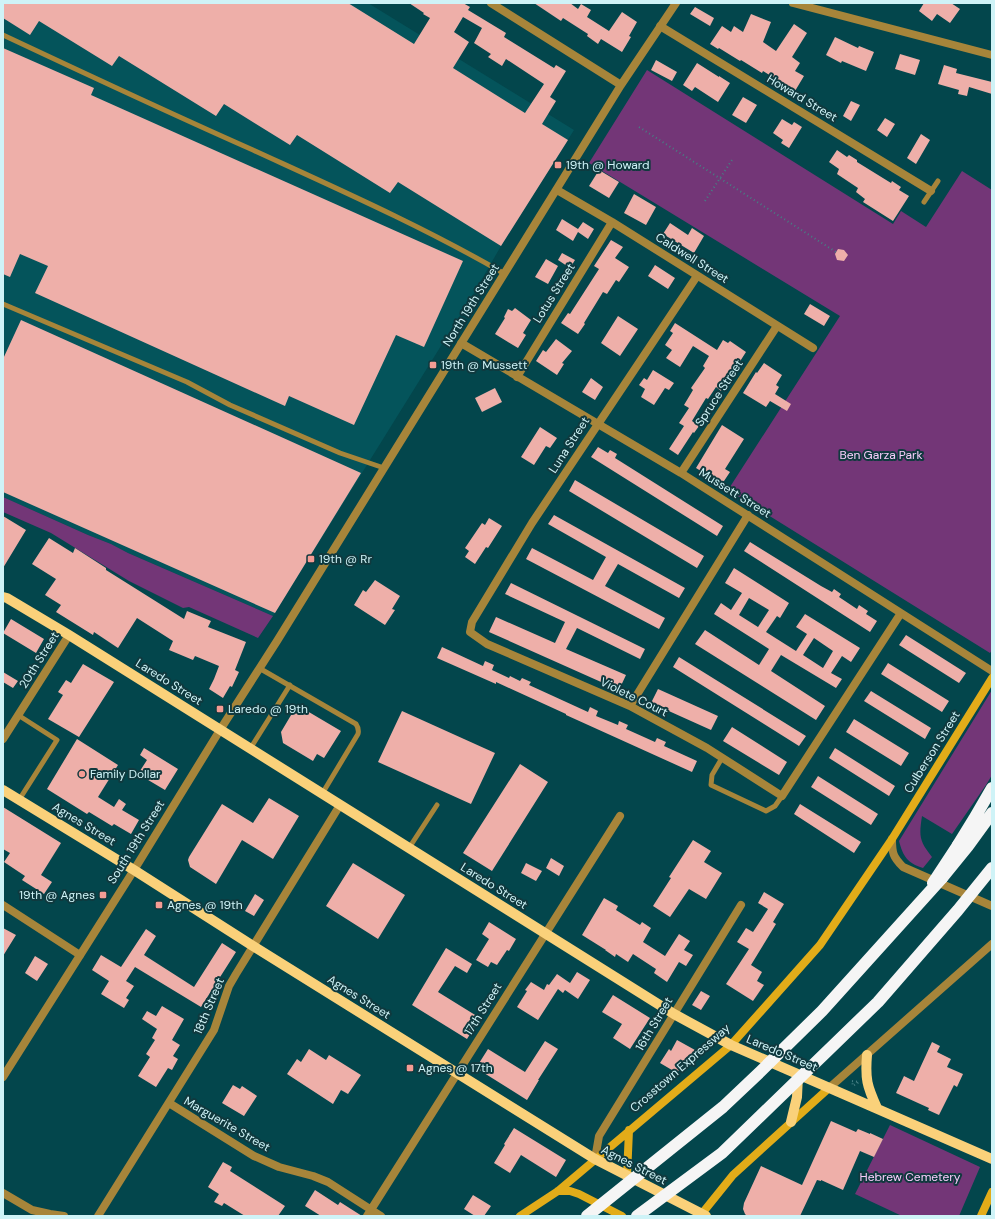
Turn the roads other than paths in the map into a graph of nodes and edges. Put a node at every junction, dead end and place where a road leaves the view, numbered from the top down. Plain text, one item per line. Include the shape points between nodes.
1 (491, 3) edge
2 (676, 3) edge
3 (793, 3) edge
4 (660, 26) junction
5 (3, 35) edge
6 (992, 55) edge
7 (621, 85) junction
8 (938, 180) dead end
9 (557, 190) junction
10 (931, 190) junction
11 (924, 202) dead end
12 (612, 222) junction
13 (505, 274) junction
14 (697, 276) junction
15 (3, 304) edge
16 (777, 326) junction
17 (461, 343) junction
18 (813, 348) dead end
19 (517, 376) junction
20 (598, 423) junction
21 (384, 468) junction
22 (681, 473) junction
23 (748, 515) junction
24 (4, 597) edge
25 (901, 613) junction
26 (470, 632) joint
27 (69, 635) junction
28 (277, 641) joint
29 (259, 668) junction
30 (992, 671) edge
31 (992, 678) edge
32 (290, 685) junction
33 (630, 706) junction
34 (18, 715) junction
35 (220, 730) junction
36 (3, 740) edge
37 (250, 749) junction
38 (722, 758) junction
39 (992, 788) edge
40 (3, 790) edge
41 (322, 794) junction
42 (782, 796) junction
43 (19, 800) junction
44 (340, 805) junction
45 (437, 805) dead end
46 (992, 812) edge
47 (620, 816) dead end
48 (892, 839) junction
49 (963, 846) junction
50 (409, 848) junction
51 (992, 868) edge
52 (134, 870) junction
53 (741, 905) dead end
54 (3, 906) edge
55 (992, 906) edge
56 (546, 934) junction
57 (992, 944) edge
58 (253, 946) junction
59 (80, 955) junction
60 (674, 1014) junction
61 (731, 1045) junction
62 (867, 1055) junction
63 (457, 1073) junction
64 (798, 1074) junction
65 (3, 1077) edge
66 (829, 1088) junction
67 (169, 1103) junction
68 (876, 1108) junction
69 (792, 1122) junction
70 (630, 1130) junction
71 (595, 1159) junction
72 (992, 1160) edge
73 (627, 1176) junction
74 (558, 1191) junction
75 (992, 1192) edge
76 (3, 1193) edge
77 (369, 1213) edge
78 (703, 1215) edge
79 (64, 1216) edge
80 (98, 1216) edge
81 (381, 1216) edge
82 (520, 1216) edge
83 (587, 1216) edge
84 (622, 1216) edge
85 (638, 1216) edge
86 (981, 1216) edge

1 - 7 street
2 - 4 street, North 19th Street
3 - 6 street
4 - 7 street, North 19th Street
4 - 10 street, Howard Street
5 - 13 lane via 386,211
7 - 9 street, North 19th Street
8 - 10 lane
9 - 12 street, Caldwell Street
9 - 13 street, North 19th Street
10 - 11 lane
12 - 14 street, Caldwell Street
12 - 19 street, Lotus Street
13 - 17 street, North 19th Street
14 - 16 street, Caldwell Street
14 - 20 street, Luna Street
15 - 21 lane via 187,382 230,405 340,453
16 - 18 street, Caldwell Street
16 - 22 street, Spruce Street
17 - 19 street, Mussett Street
17 - 21 street, North 19th Street
19 - 20 street, Mussett Street
20 - 22 street, Mussett Street
20 - 26 street, Luna Street via 532,523 472,622
21 - 28 street, North 19th Street
22 - 23 street, Mussett Street
23 - 25 street, Mussett Street
23 - 33 street
24 - 27 main road, Laredo Street
25 - 30 street, Mussett Street
25 - 42 street
26 - 33 street, Violete Court via 487,644
27 - 34 street, 20th Street
27 - 35 main road, Laredo Street
28 - 29 street, South 19th Street
29 - 32 lane
29 - 35 street, South 19th Street
31 - 48 main road, Culberson Street
32 - 37 lane
32 - 41 lane via 356,724 358,728 358,734
33 - 38 street, Violete Court
34 - 36 street, 20th Street
34 - 43 lane via 57,740
35 - 37 main road, Laredo Street
35 - 52 street, South 19th Street
37 - 41 main road, Laredo Street
38 - 42 street, Violete Court
38 - 42 lane via 712,775 711,785 766,811 775,806
39 - 49 highway via 974,819
40 - 43 main road, Agnes Street
41 - 44 main road, Laredo Street
43 - 52 main road, Agnes Street
44 - 50 main road, Laredo Street
44 - 58 street, 18th Street
45 - 50 lane
46 - 49 highway
47 - 56 street, 17th Street
48 - 55 street via 895,859 903,867
48 - 61 main road, Crosstown Expressway via 820,945
49 - 83 highway, bridge via 922,900 822,1011 729,1102
50 - 56 main road, Laredo Street
51 - 85 highway, bridge via 878,1002 722,1154
52 - 58 main road, Agnes Street
52 - 59 street, South 19th Street
53 - 60 street, 16th Street
54 - 59 street
56 - 60 main road, Laredo Street
56 - 63 street, 17th Street
57 - 62 street
58 - 63 main road, Agnes Street
58 - 67 street, 18th Street via 229,986 214,1030
59 - 65 street, South 19th Street
60 - 61 main road, Laredo Street
60 - 71 street, 16th Street via 600,1136
61 - 64 main road, Laredo Street
61 - 70 main road, Crosstown Expressway
62 - 66 street
62 - 68 main road via 867,1085
63 - 71 main road, Agnes Street
63 - 77 street, 17th Street
64 - 66 main road, Laredo Street
64 - 69 main road
66 - 68 main road, Laredo Street
66 - 69 main road
67 - 77 street, Marguerite Street via 254,1156 279,1167 328,1182
67 - 80 street, 18th Street
68 - 72 main road, Laredo Street
69 - 78 main road via 733,1175
70 - 71 main road, Crosstown Expressway
70 - 73 main road
71 - 73 main road, Agnes Street
71 - 74 main road, Crosstown Expressway
73 - 78 main road, Agnes Street
74 - 82 main road, Crosstown Expressway
74 - 84 main road via 579,1194
75 - 86 main road
76 - 79 street via 32,1210
77 - 81 street, Marguerite Street

